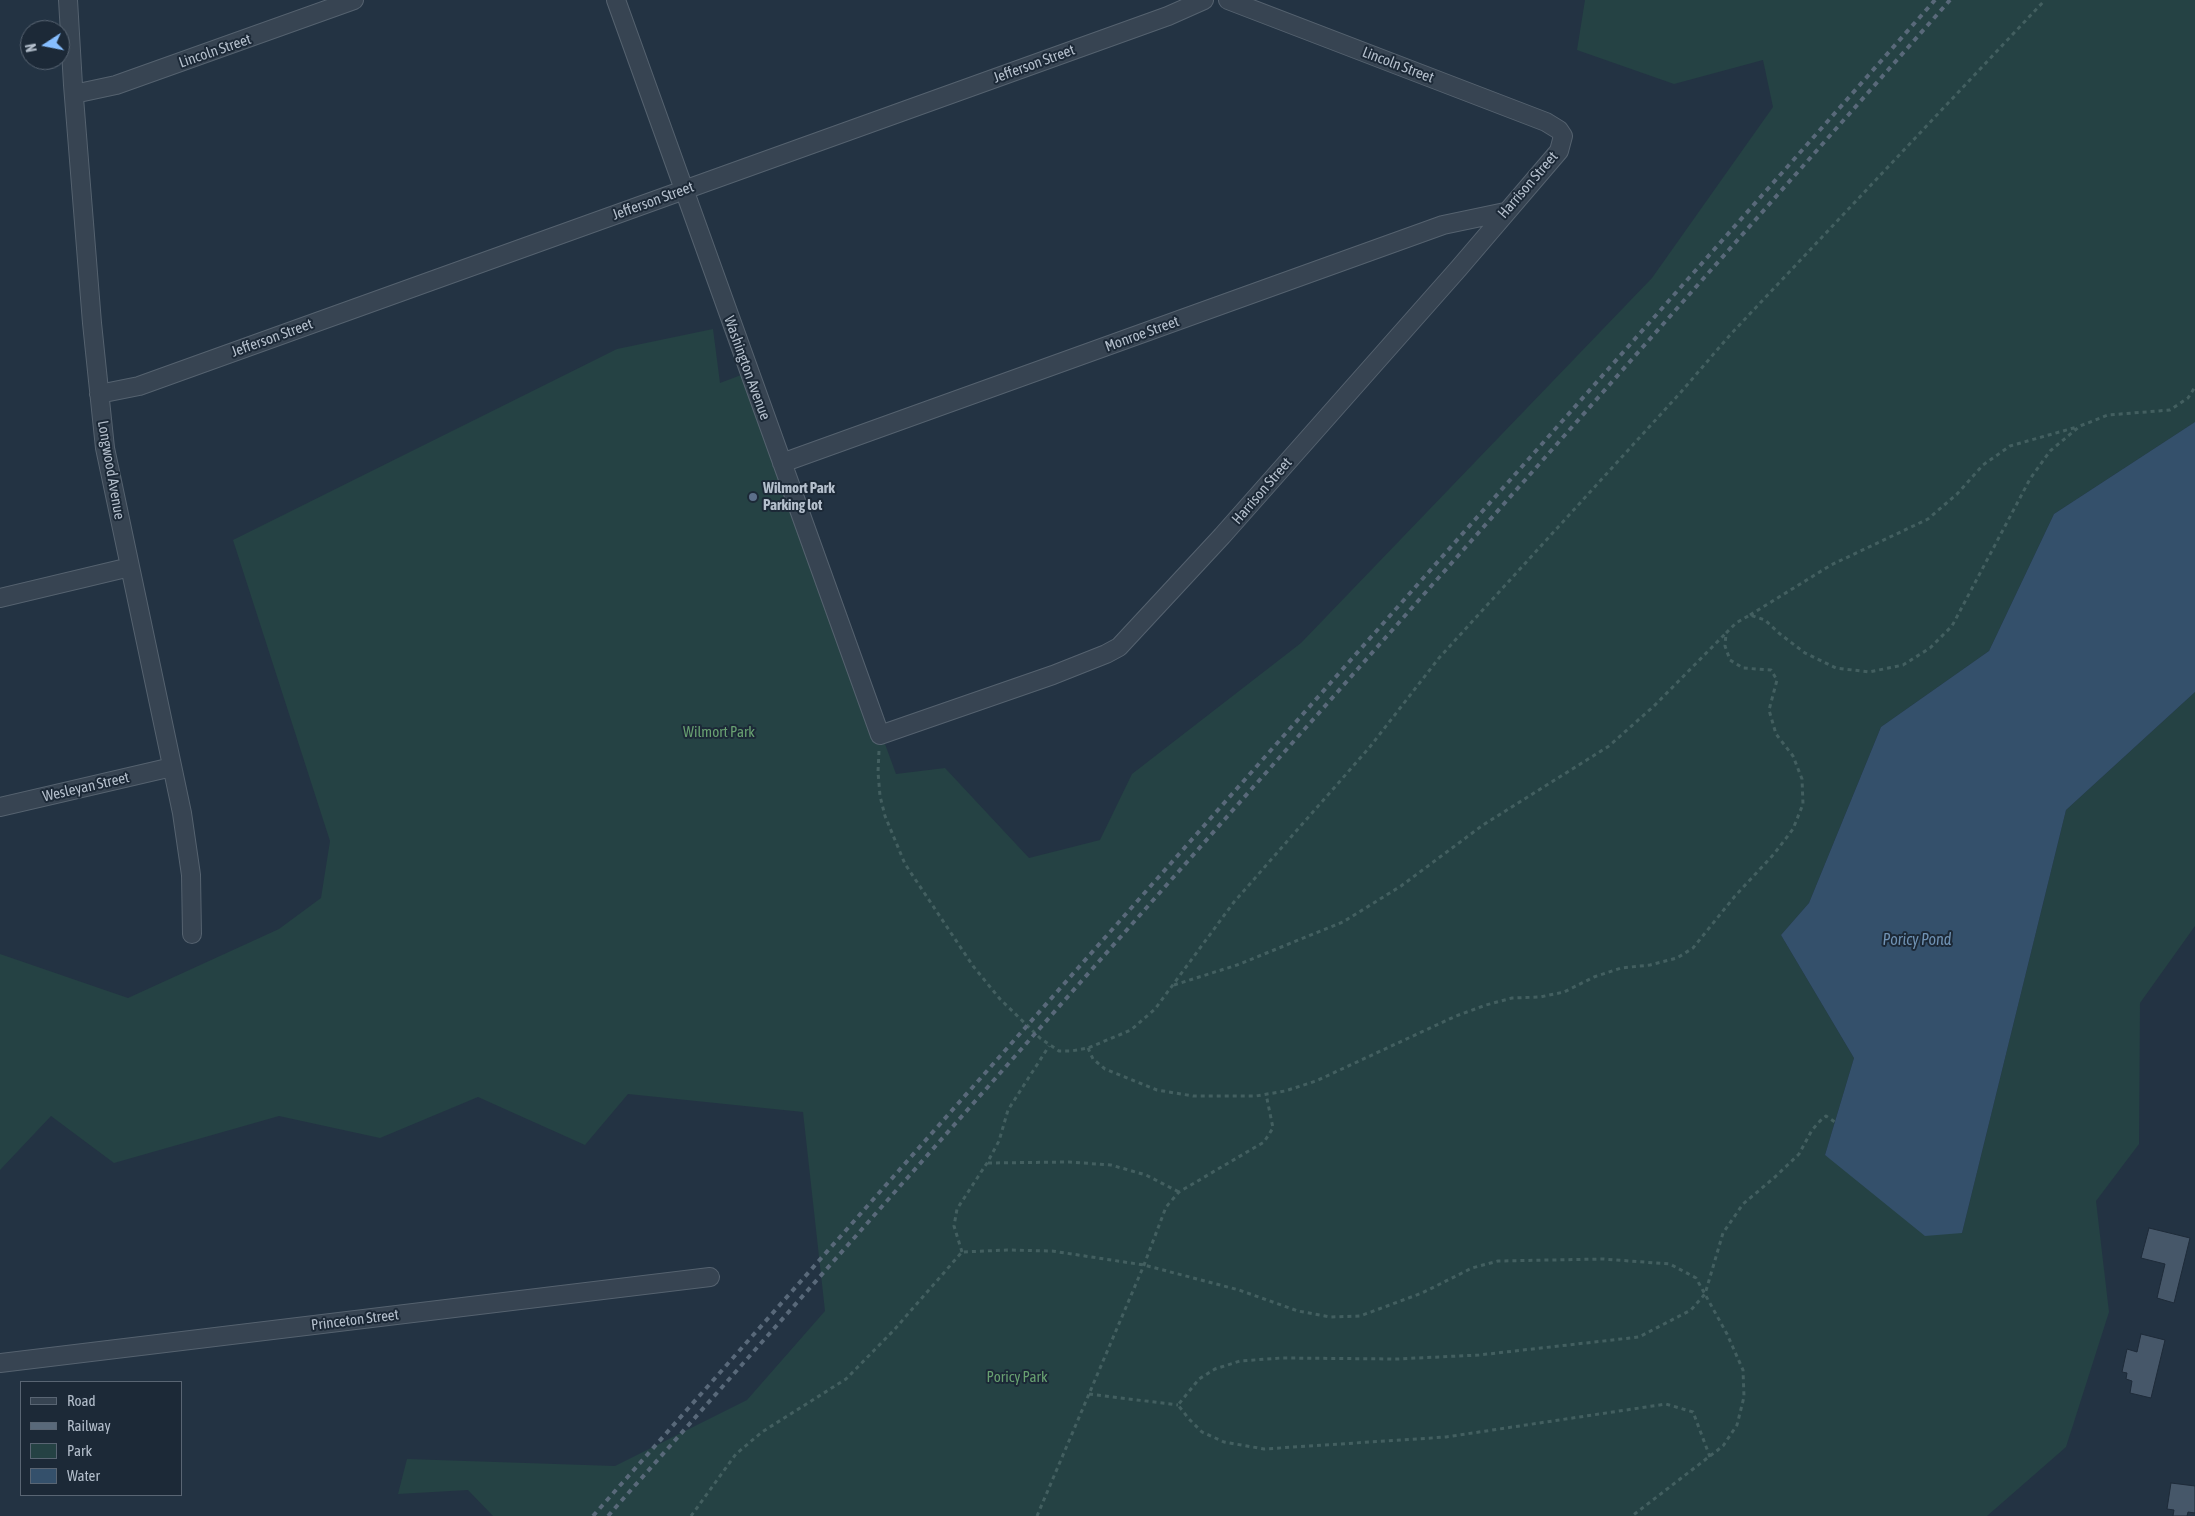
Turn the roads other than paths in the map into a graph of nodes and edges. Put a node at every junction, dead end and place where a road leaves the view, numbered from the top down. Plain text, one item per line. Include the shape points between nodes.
1 (68, 0) edge
2 (354, 0) edge
3 (616, 0) edge
4 (1204, 0) edge
5 (1228, 0) edge
6 (74, 94) junction
7 (1563, 136) joint
8 (684, 190) junction
9 (1505, 212) junction
10 (99, 394) junction
11 (782, 464) junction
12 (130, 567) junction
13 (0, 598) edge
14 (880, 735) joint
15 (172, 767) junction
16 (0, 807) edge
17 (192, 934) dead end
18 (710, 1277) dead end
19 (0, 1363) edge

1 - 6 street, Longwood Avenue
2 - 6 street, Lincoln Street via 116,85
3 - 8 street, Washington Avenue
4 - 8 street, Jefferson Street via 1168,16
5 - 7 street, Lincoln Street via 1546,122
6 - 10 street, Longwood Avenue
7 - 9 street, Harrison Street via 1559,151
8 - 10 street, Jefferson Street via 139,386
8 - 11 street, Washington Avenue
9 - 11 street, Monroe Street via 1443,225
9 - 14 street, Harrison Street via 1222,536 1119,647 1053,675
10 - 12 street, Longwood Avenue via 105,448
11 - 14 street, Washington Avenue
12 - 13 street
12 - 15 street, Longwood Avenue
15 - 16 street, Wesleyan Street
15 - 17 street, Longwood Avenue via 191,876
18 - 19 street, Princeton Street

